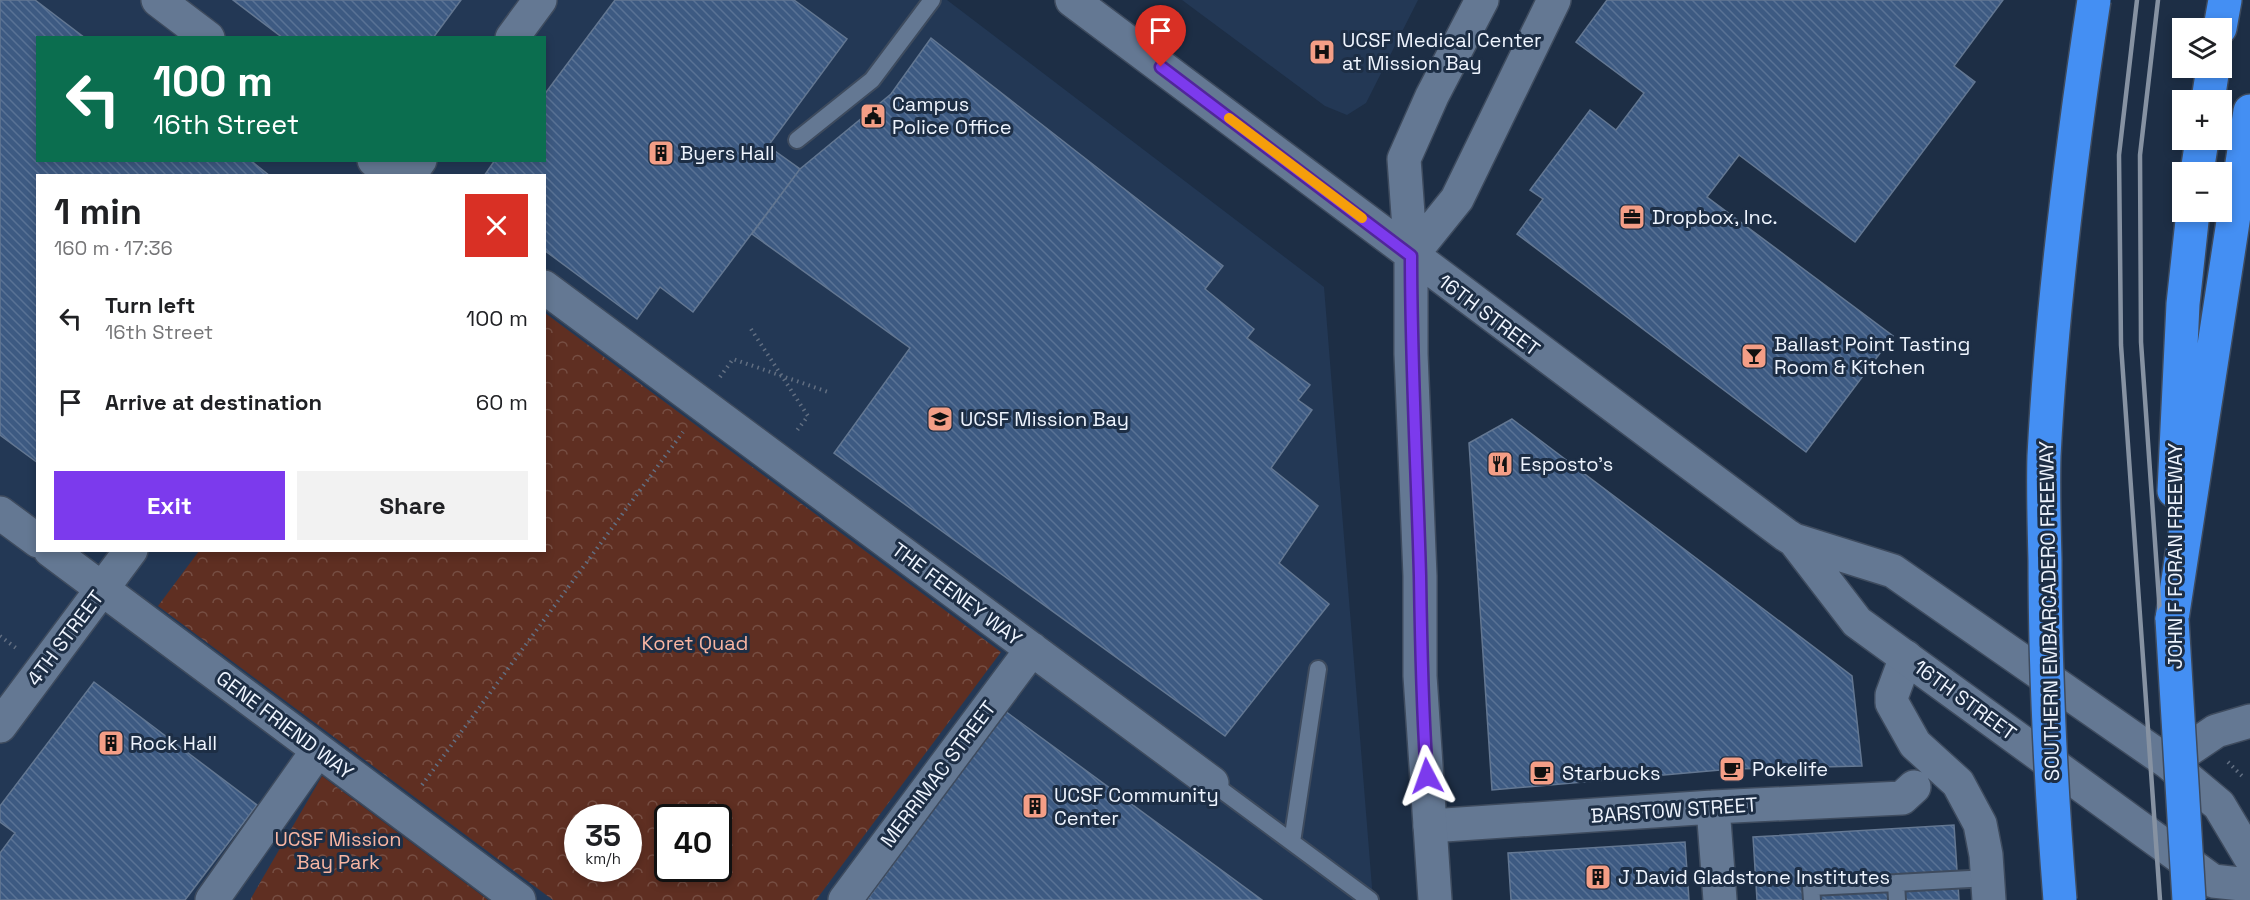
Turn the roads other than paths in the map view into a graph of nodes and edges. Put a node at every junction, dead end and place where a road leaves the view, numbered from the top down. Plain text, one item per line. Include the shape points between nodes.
1 (158, 0) edge
2 (540, 0) edge
3 (932, 0) edge
4 (1072, 0) edge
5 (1482, 0) edge
6 (1554, 0) edge
7 (2094, 0) edge
8 (2225, 0) edge
9 (2222, 18) edge
10 (205, 36) edge
11 (513, 36) edge
12 (2250, 111) edge
13 (797, 140) dead end
14 (376, 162) edge
15 (392, 174) edge
16 (2192, 222) edge
17 (1411, 256) junction
18 (546, 288) edge
19 (0, 513) edge
20 (36, 540) edge
21 (1794, 540) junction
22 (53, 552) edge
23 (129, 552) edge
24 (102, 589) junction
25 (2172, 619) junction
26 (1032, 649) junction
27 (1906, 657) junction
28 (1318, 669) dead end
29 (2250, 721) edge
30 (0, 726) edge
31 (318, 750) junction
32 (2169, 763) junction
33 (1212, 783) joint
34 (1914, 787) dead end
35 (1713, 807) junction
36 (1430, 826) junction
37 (1292, 842) junction
38 (2250, 857) edge
39 (1896, 883) junction
40 (2250, 885) edge
41 (1988, 889) edge
42 (212, 900) edge
43 (519, 900) edge
44 (845, 900) edge
45 (1370, 900) edge
46 (1435, 900) edge
47 (1720, 900) edge
48 (1812, 900) edge
49 (1897, 900) edge
50 (2060, 900) edge
51 (2189, 900) edge

1 - 10 street
2 - 11 street
3 - 13 lane via 872,80
4 - 17 street, 16TH STREET
5 - 17 street via 1431,96 1404,159
6 - 17 street via 1457,199
7 - 50 highway, SOUTHERN EMBARCADERO FREEWAY, bridge via 2055,288 2044,458 2045,623
8 - 9 highway
12 - 25 highway
14 - 15 street
16 - 25 highway, JOHN F FORAN FREEWAY via 2174,461
17 - 21 street, 16TH STREET
17 - 36 street via 1420,676
18 - 26 street, THE FEENEY WAY
19 - 20 street
21 - 27 street, 16TH STREET via 1857,622
21 - 32 street, 16TH STREET via 1893,571
22 - 24 street, GENE FRIEND WAY
23 - 24 street, 4TH STREET
24 - 30 street, 4TH STREET
24 - 31 street, GENE FRIEND WAY
25 - 51 highway, JOHN F FORAN FREEWAY, bridge
26 - 33 street, THE FEENEY WAY
26 - 44 street, MERRIMAC STREET
27 - 40 street, 16TH STREET via 2213,881
27 - 41 street via 1892,703 1915,744 1958,783 1980,824
28 - 37 lane
29 - 32 street via 2216,731
31 - 42 street
31 - 43 street, GENE FRIEND WAY
32 - 38 street, 16TH STREET via 2219,805
33 - 37 lane, THE FEENEY WAY
34 - 35 street, BARSTOW STREET via 1902,798
35 - 36 street, BARSTOW STREET
35 - 47 street
36 - 46 street
37 - 45 lane, THE FEENEY WAY
39 - 41 lane
39 - 48 lane via 1811,887
39 - 49 lane

